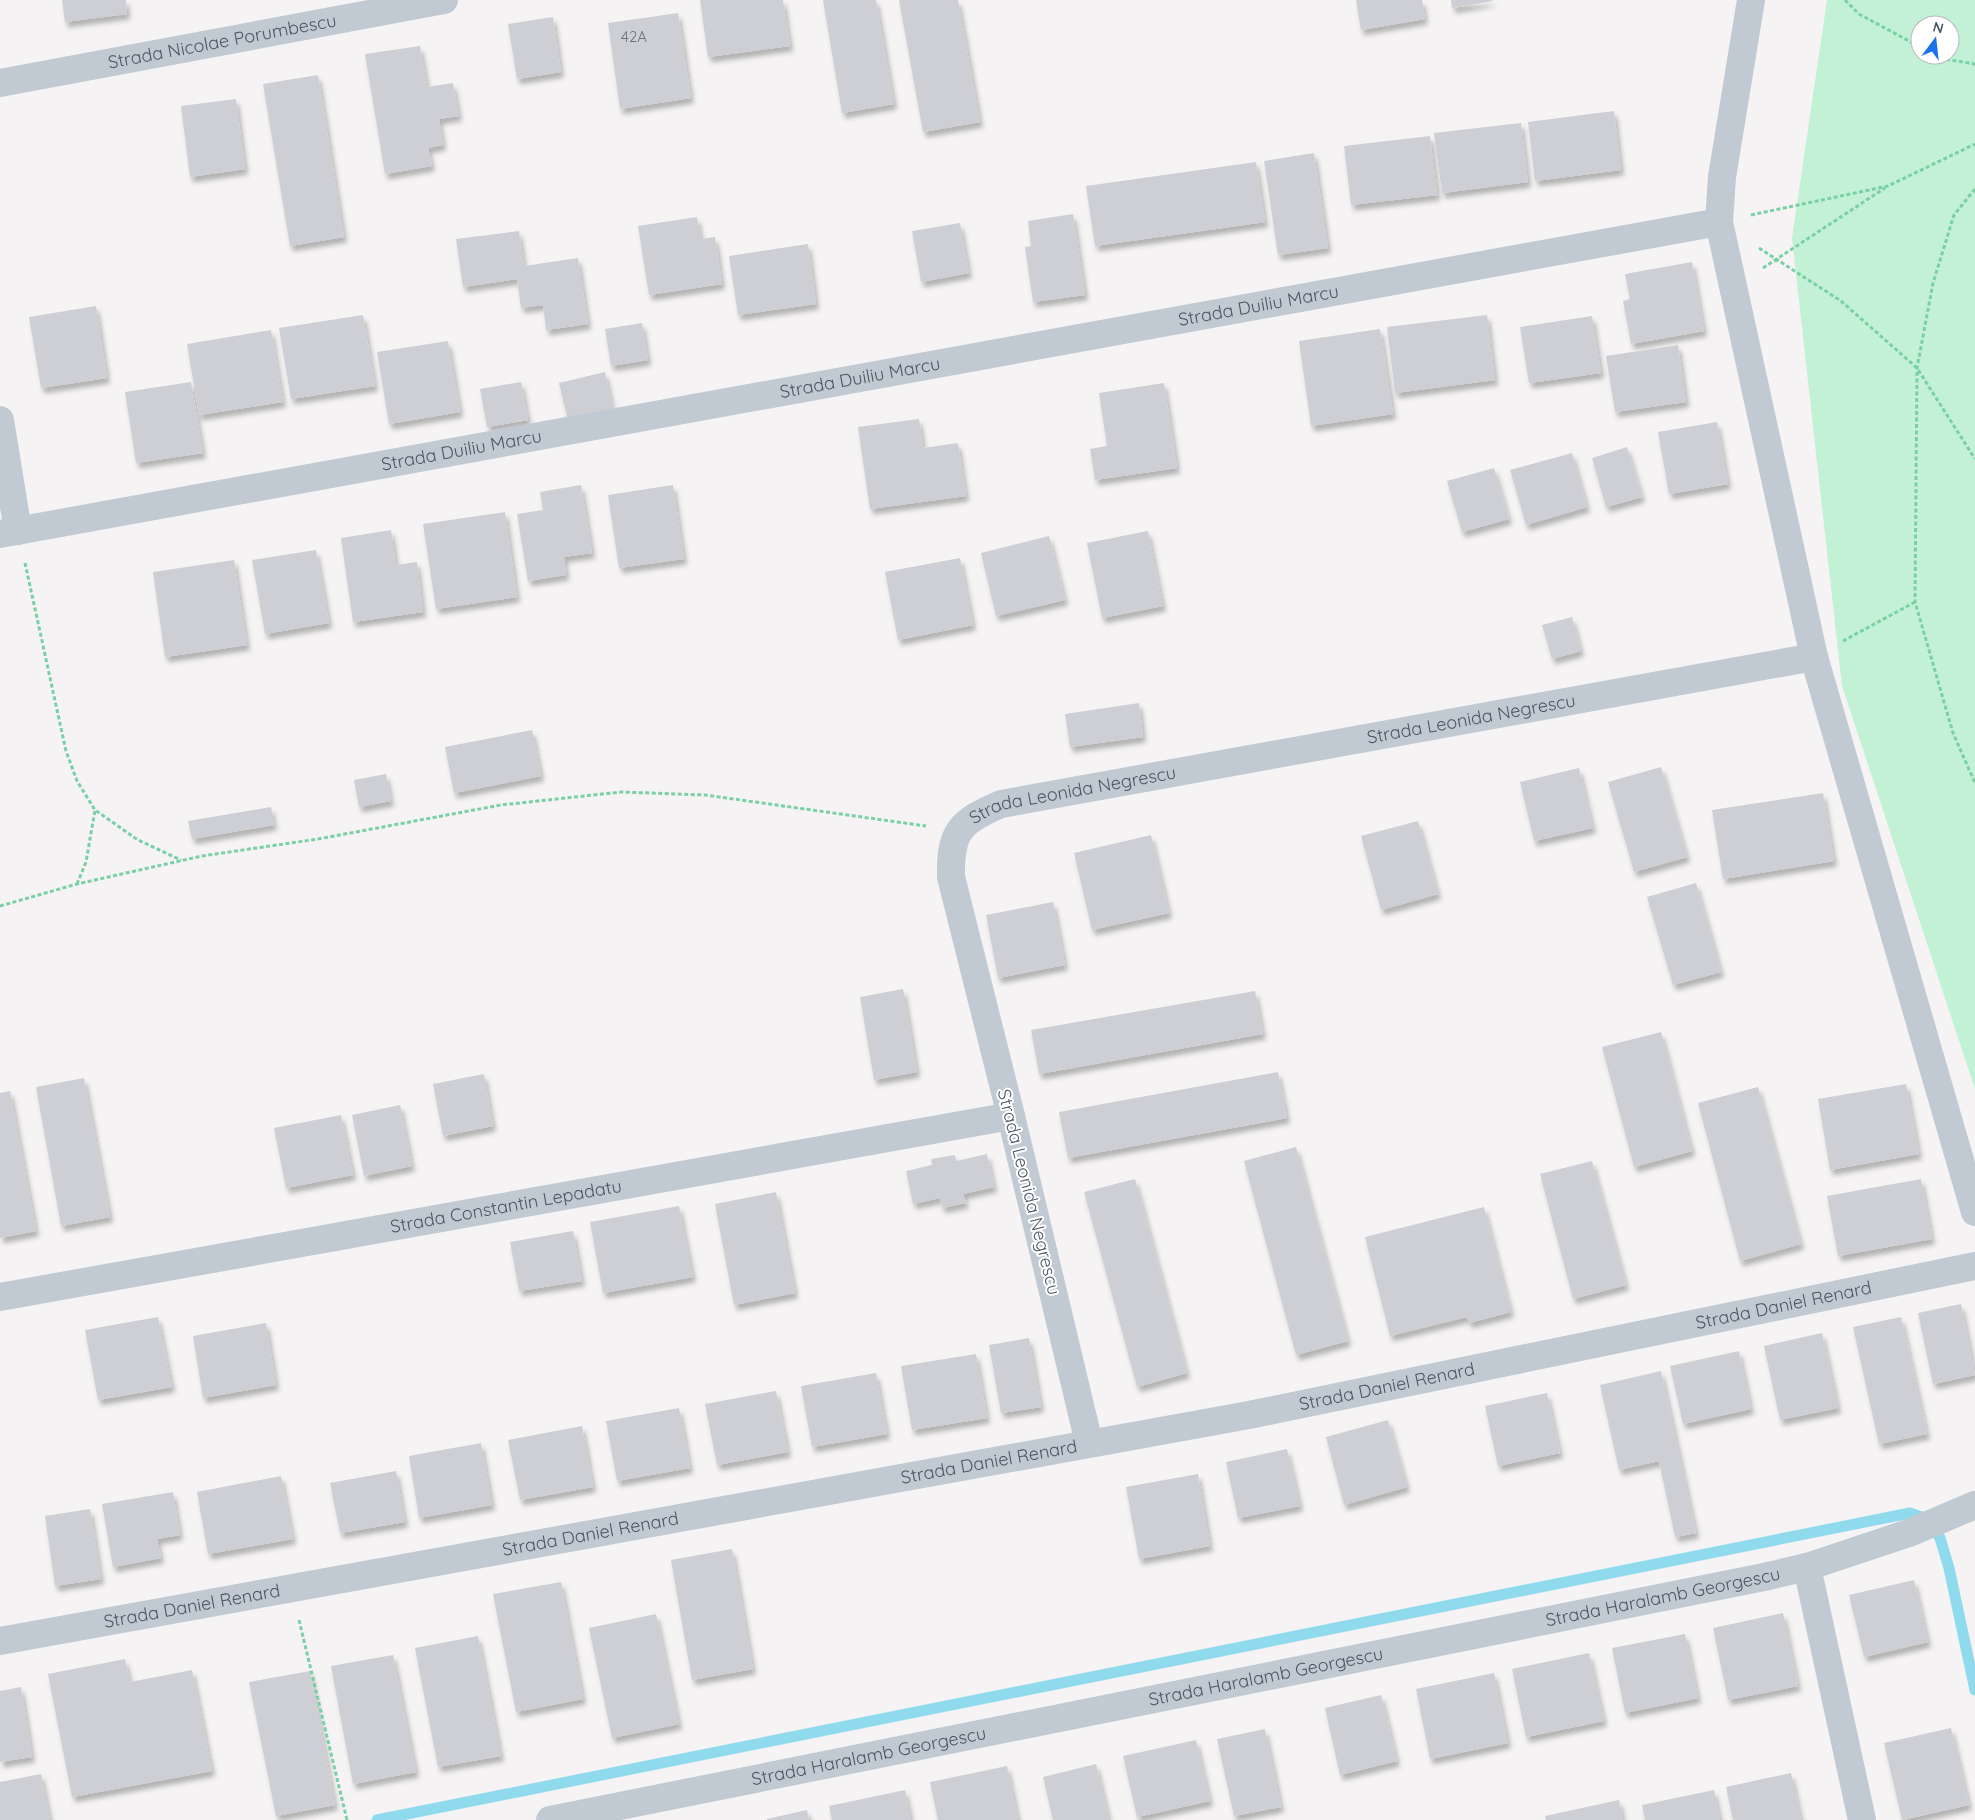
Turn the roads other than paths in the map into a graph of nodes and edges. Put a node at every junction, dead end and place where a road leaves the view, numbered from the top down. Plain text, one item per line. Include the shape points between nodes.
1 (444, 0) edge
2 (1751, 0) edge
3 (0, 83) edge
4 (1719, 222) junction
5 (0, 420) edge
6 (9, 532) edge
7 (1814, 656) junction
8 (1011, 1116) junction
9 (1975, 1212) edge
10 (1975, 1266) edge
11 (0, 1297) edge
12 (1089, 1443) junction
13 (1964, 1509) edge
14 (1807, 1567) junction
15 (0, 1641) edge
16 (550, 1820) edge
17 (1862, 1820) edge

1 - 3 street, Strada Nicolae Porumbescu
2 - 4 street via 1722,177
4 - 6 street, Strada Duiliu Marcu
4 - 7 street
5 - 6 street
7 - 8 street, Strada Leonida Negrescu via 1002,804 974,816 959,830 951,852 951,877
7 - 9 street
8 - 11 street, Strada Constantin Lepadatu
8 - 12 street, Strada Leonida Negrescu
10 - 12 street, Strada Daniel Renard via 1249,1415
12 - 15 street, Strada Daniel Renard
13 - 14 street, Strada Haralamb Georgescu via 1909,1533
14 - 16 street, Strada Haralamb Georgescu
14 - 17 street

